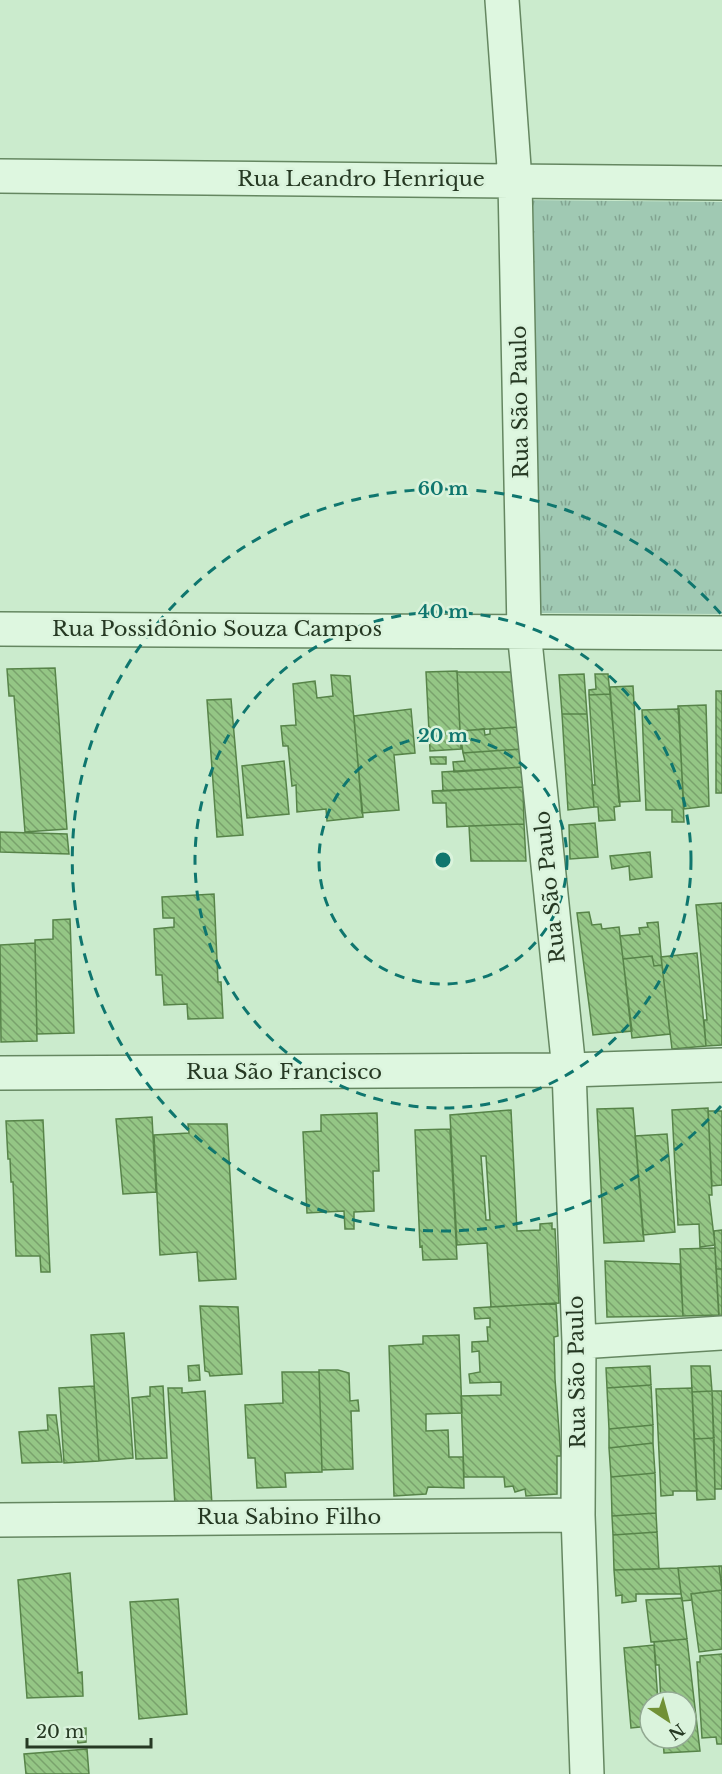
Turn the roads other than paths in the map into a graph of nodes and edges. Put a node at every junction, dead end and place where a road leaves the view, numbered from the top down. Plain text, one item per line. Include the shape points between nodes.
1 (502, 0) edge
2 (0, 176) edge
3 (515, 181) junction
4 (722, 183) edge
5 (0, 629) edge
6 (524, 631) junction
7 (722, 633) edge
8 (722, 1065) edge
9 (569, 1070) junction
10 (0, 1074) edge
11 (722, 1333) edge
12 (579, 1342) junction
13 (578, 1515) junction
14 (0, 1520) edge
15 (587, 1774) edge

1 - 3 street, Rua São Paulo
2 - 3 street, Rua Leandro Henrique
3 - 4 street, Rua Leandro Henrique
3 - 6 street, Rua São Paulo
5 - 6 street, Rua Possidônio Souza Campos
6 - 7 street, Rua Possidônio Souza Campos
6 - 9 street, Rua São Paulo
8 - 9 street, Rua São Francisco
9 - 10 street, Rua São Francisco
9 - 12 street, Rua São Paulo
11 - 12 street
12 - 13 street, Rua São Paulo
13 - 14 street, Rua Sabino Filho
13 - 15 street, Rua São Paulo

